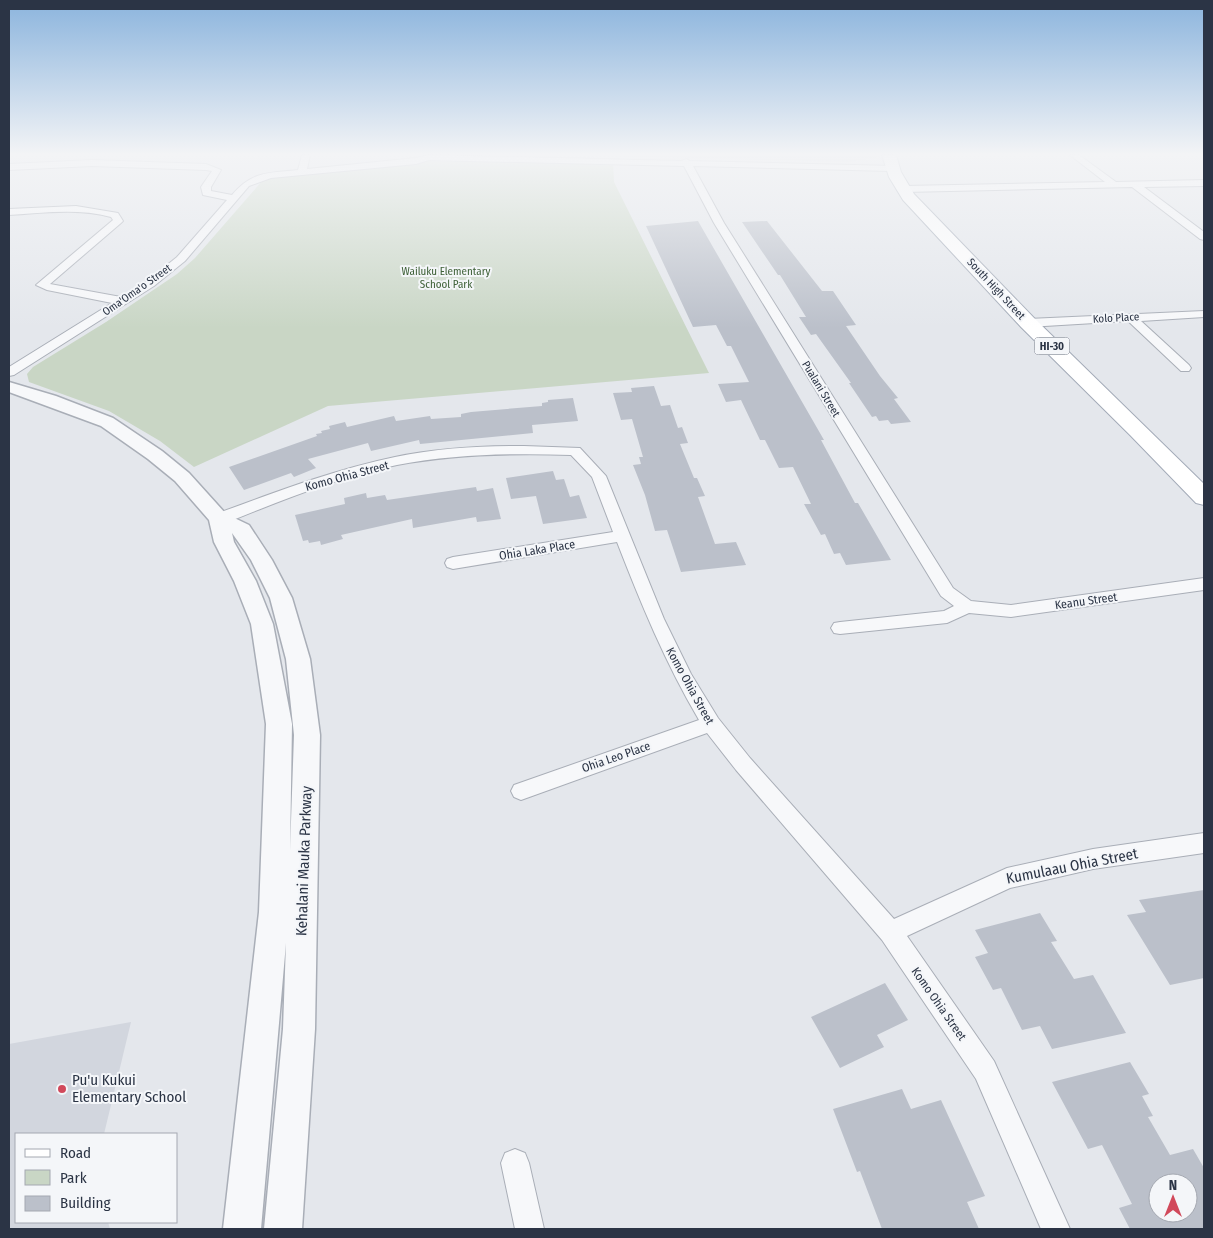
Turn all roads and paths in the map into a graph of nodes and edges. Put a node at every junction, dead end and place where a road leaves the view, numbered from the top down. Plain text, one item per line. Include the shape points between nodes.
1 (108, 213) edge
2 (222, 213) edge
3 (713, 213) edge
4 (923, 213) edge
5 (1172, 213) edge
6 (1204, 237) edge
7 (122, 301) junction
8 (1204, 314) edge
9 (1131, 318) junction
10 (1028, 323) junction
11 (1185, 368) dead end
12 (9, 372) edge
13 (9, 387) edge
14 (1204, 498) edge
15 (220, 519) junction
16 (621, 536) junction
17 (453, 563) dead end
18 (1204, 584) edge
19 (967, 607) junction
20 (840, 628) dead end
21 (711, 724) junction
22 (522, 791) dead end
23 (1204, 843) edge
24 (890, 932) junction
25 (515, 1163) dead end
26 (242, 1229) edge
27 (284, 1229) edge
28 (530, 1229) edge
29 (1056, 1229) edge

1 - 7 street via 118,220 42,285
2 - 7 street, Oma'Oma'o Street via 181,259
3 - 19 street, Pualani Street via 947,592
4 - 10 main road, South High Street / HI-30
5 - 6 street
7 - 12 street, Oma'Oma'o Street
8 - 9 street, Kolo Place
9 - 10 street, Kolo Place
9 - 11 street
10 - 14 main road, South High Street / HI-30
13 - 15 street, Kehalani Mauka Parkway via 107,422 156,454
15 - 16 street, Komo Ohia Street via 318,482 373,466 432,456 510,450 576,450 599,476
15 - 26 street via 224,542 245,581 262,624 280,724 274,912
15 - 27 street, Kehalani Mauka Parkway via 242,530 281,598 298,659 308,735 299,1029
16 - 17 street, Ohia Laka Place
16 - 21 street, Komo Ohia Street via 655,619 683,677
18 - 19 street, Keanu Street via 1011,611
19 - 20 street via 947,617
21 - 22 street, Ohia Leo Place
21 - 24 street, Komo Ohia Street
23 - 24 street, Kumulaau Ohia Street via 1093,859 1007,878
24 - 29 street, Komo Ohia Street via 985,1070
25 - 28 street

